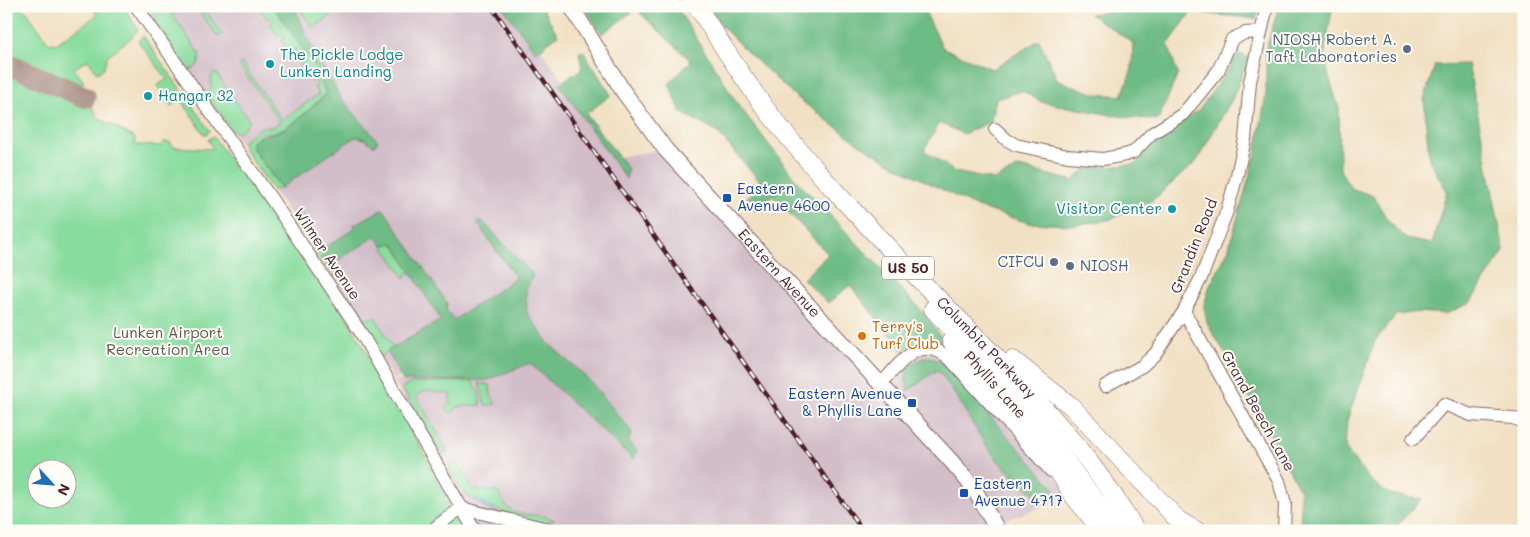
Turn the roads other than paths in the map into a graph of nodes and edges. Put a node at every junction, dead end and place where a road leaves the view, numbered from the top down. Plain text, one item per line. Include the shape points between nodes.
1 (136, 6) edge
2 (571, 6) edge
3 (685, 6) edge
4 (697, 6) edge
5 (1267, 6) edge
6 (1261, 32) junction
7 (995, 129) dead end
8 (928, 304) junction
9 (1184, 311) junction
10 (952, 312) junction
11 (882, 383) junction
12 (1105, 386) dead end
13 (1524, 422) edge
14 (1413, 439) dead end
15 (1073, 495) junction
16 (461, 508) junction
17 (1113, 527) edge
18 (434, 531) edge
19 (475, 531) edge
20 (556, 531) edge
21 (998, 531) edge
22 (1197, 531) edge
23 (1284, 531) edge

1 - 16 street, Wilmer Avenue via 361,333
2 - 11 main road, Eastern Avenue via 623,91 665,149
3 - 8 highway, Columbia Parkway / US 50 via 780,144
4 - 10 highway, Columbia Parkway / US 50 via 770,114 811,163
5 - 6 street, Grandin Road
6 - 7 street via 1244,32 1232,39 1218,72 1183,114 1151,134 1134,152 1103,159 1068,156 1016,145
6 - 9 street, Grandin Road via 1250,82 1245,139 1227,211 1201,278
8 - 15 highway via 966,363 1047,454
8 - 17 highway, Columbia Parkway / US 50 via 1025,407
9 - 12 street, Grandin Road via 1155,354 1142,366
9 - 23 street, Grand Beech Lane via 1279,481 1285,504
10 - 17 highway, Columbia Parkway / US 50 via 1040,402
10 - 22 highway via 1071,406 1178,520
11 - 15 street, Phyllis Lane via 908,354 930,349 944,354
11 - 21 main road, Eastern Avenue via 973,487
13 - 14 street via 1513,418 1471,415 1444,404
15 - 17 highway
16 - 18 street
16 - 19 street, Wilmer Avenue
16 - 20 street

